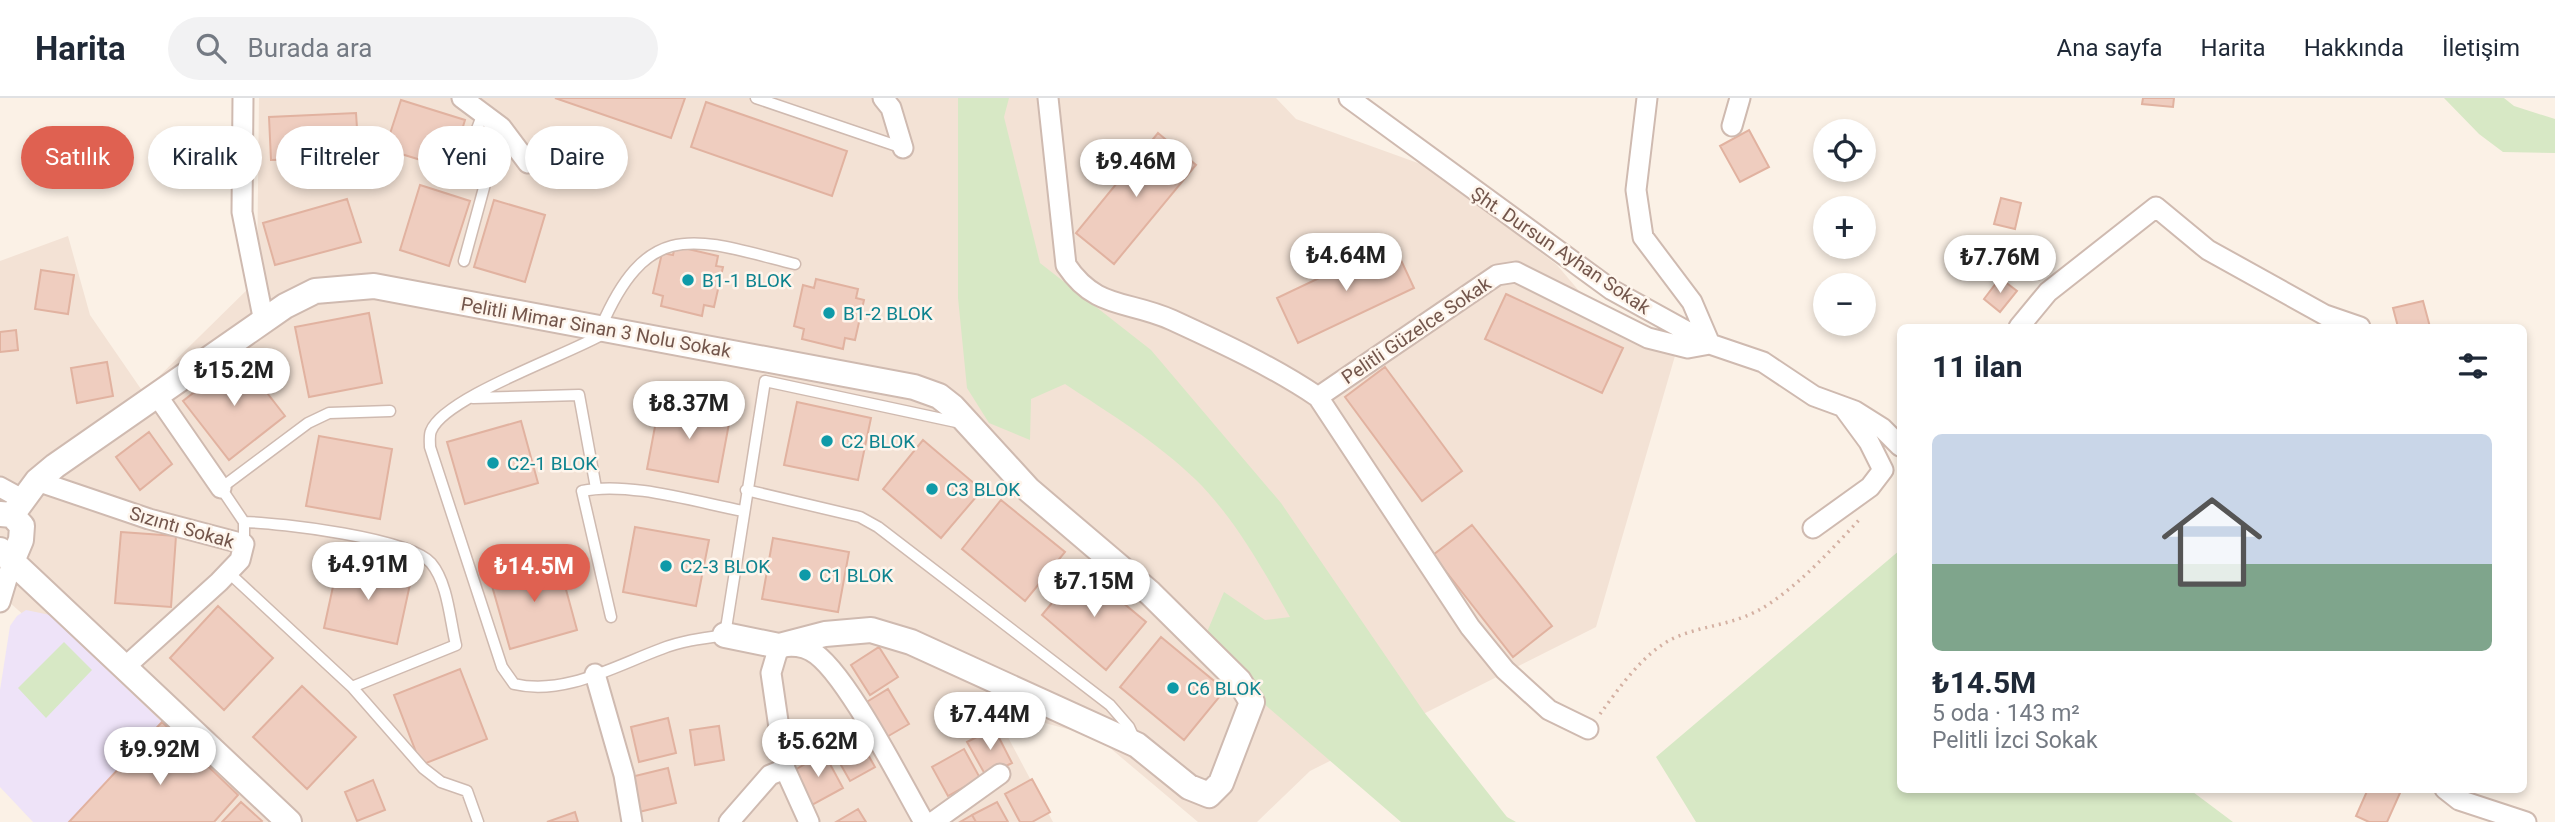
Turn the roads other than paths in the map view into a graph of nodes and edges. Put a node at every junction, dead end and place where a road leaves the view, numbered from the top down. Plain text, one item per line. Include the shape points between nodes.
1 (243, 98) edge
2 (462, 98) edge
3 (756, 98) edge
4 (883, 98) edge
5 (1048, 98) edge
6 (1349, 98) edge
7 (1647, 98) edge
8 (1740, 98) edge
9 (483, 113) junction
10 (1732, 126) dead end
11 (903, 148) joint
12 (525, 159) edge
13 (464, 261) dead end
14 (795, 264) dead end
15 (264, 322) junction
16 (2021, 324) edge
17 (2352, 324) edge
18 (606, 329) junction
19 (1710, 344) junction
20 (158, 397) junction
21 (1318, 397) junction
22 (469, 398) junction
23 (1844, 407) junction
24 (390, 411) dead end
25 (968, 425) junction
26 (1897, 444) edge
27 (0, 487) edge
28 (222, 488) junction
29 (596, 488) junction
30 (746, 489) junction
31 (18, 502) edge
32 (743, 510) junction
33 (244, 522) junction
34 (1813, 528) dead end
35 (244, 544) junction
36 (6, 554) edge
37 (228, 572) junction
38 (0, 602) edge
39 (611, 617) dead end
40 (725, 635) junction
41 (779, 646) junction
42 (125, 667) junction
43 (595, 674) junction
44 (352, 687) junction
45 (1588, 729) road end
46 (1137, 745) junction
47 (785, 769) junction
48 (1000, 774) dead end
49 (2450, 793) edge
50 (289, 822) edge
51 (478, 822) edge
52 (632, 822) edge
53 (729, 822) edge
54 (809, 822) edge
55 (924, 822) edge
56 (933, 822) edge
57 (2526, 822) edge

1 - 15 street via 242,212
2 - 9 street
3 - 11 lane
4 - 11 street via 891,108
5 - 21 street via 1066,265 1078,282 1118,305 1168,318 1266,365
6 - 19 street, Şht. Dursun Ayhan Sokak via 1612,289
7 - 19 street via 1636,190 1643,237 1692,302
8 - 10 street
9 - 12 street via 501,127
9 - 13 lane via 469,150 491,162
14 - 18 lane via 711,243 682,243 657,251 635,267 614,298
15 - 18 street, Pelitli Mimar Sinan 3 Nolu Sokak via 315,291 374,286
15 - 20 street, Pelitli Mimar Sinan 3 Nolu Sokak
16 - 17 street via 2048,292 2155,207 2208,250
18 - 22 lane via 578,349 522,370
18 - 25 street, Pelitli Mimar Sinan 3 Nolu Sokak via 914,387 939,396
19 - 21 street, Pelitli Güzelce Sokak via 1688,348 1648,338 1516,272 1497,275
19 - 23 street, Şht. Dursun Ayhan Sokak via 1763,362 1814,396
20 - 28 street
20 - 31 street, Pelitli Mimar Sinan 3 Nolu Sokak
21 - 45 street via 1470,627 1504,670 1549,710
22 - 29 lane via 579,395
22 - 43 lane via 430,431 430,447 502,667 514,684 530,688 560,686
23 - 26 street, Şht. Dursun Ayhan Sokak via 1882,428
23 - 34 street via 1883,470 1870,487
24 - 28 lane via 329,414 308,423
25 - 30 lane via 765,381
25 - 46 street, Pelitli Mimar Sinan 3 Nolu Sokak via 1029,490 1150,593 1239,681 1252,702 1221,783 1209,795 1189,787
27 - 31 street, Sızıntı Sokak
28 - 33 lane
29 - 32 lane
29 - 39 lane via 582,491
30 - 32 lane
30 - 46 lane via 860,517 878,527 1110,705
31 - 35 street, Sızıntı Sokak via 149,519
31 - 36 street via 21,540
32 - 40 lane
33 - 35 lane
33 - 44 lane via 313,529 415,551 439,575 456,645
35 - 37 street, Sızıntı Sokak via 240,560
36 - 38 street
36 - 42 street
37 - 42 street, Sızıntı Sokak
37 - 44 lane
40 - 41 street, Pelitli Mimar Sinan 3 Nolu Sokak
40 - 43 lane via 663,647
41 - 46 street, Pelitli Mimar Sinan 3 Nolu Sokak via 825,634 871,630 911,642
41 - 47 street via 771,673
41 - 55 street via 812,651 836,675
42 - 50 street
43 - 52 street via 624,775
44 - 51 lane via 423,768 441,782 467,791
47 - 53 street via 770,775
47 - 54 street
48 - 56 street
49 - 57 street

